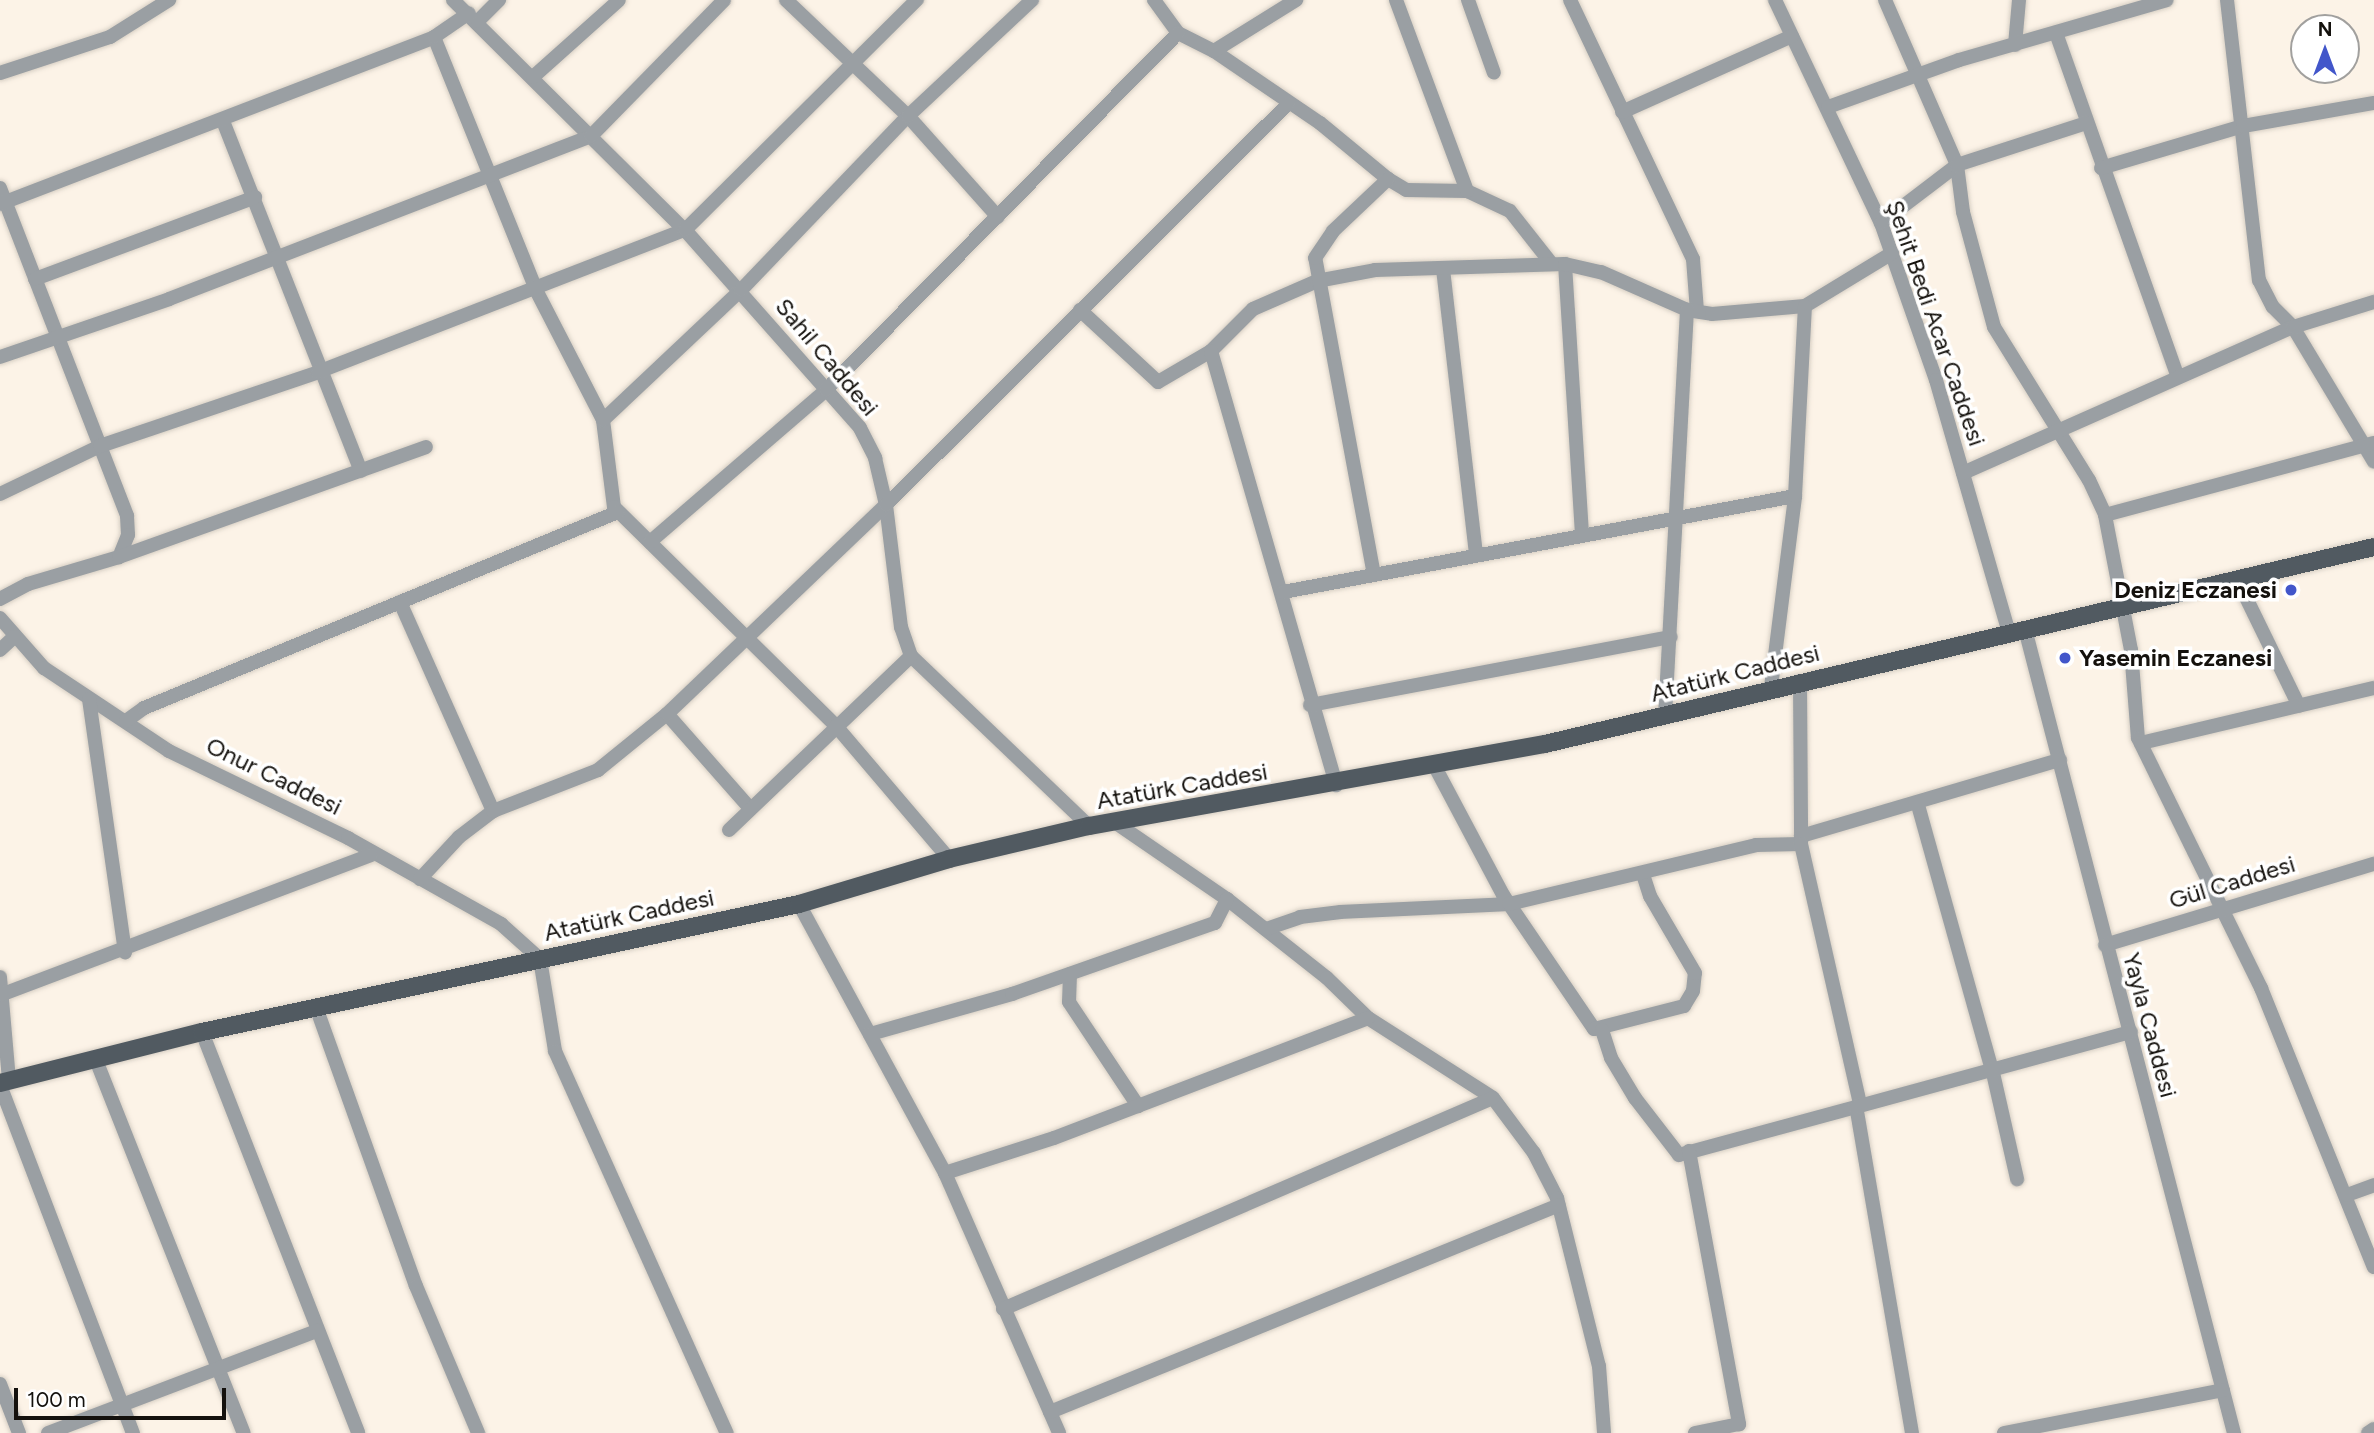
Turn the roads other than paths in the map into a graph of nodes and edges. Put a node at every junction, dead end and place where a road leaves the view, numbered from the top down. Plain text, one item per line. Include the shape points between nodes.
1 (169, 0) edge
2 (453, 0) edge
3 (499, 0) edge
4 (619, 0) edge
5 (724, 0) edge
6 (786, 0) edge
7 (917, 0) edge
8 (1031, 0) edge
9 (1154, 0) edge
10 (1296, 0) edge
11 (1396, 0) edge
12 (1468, 0) edge
13 (1570, 0) edge
14 (1775, 0) edge
15 (1885, 0) edge
16 (2019, 0) edge
17 (2167, 0) edge
18 (2227, 0) edge
19 (473, 17) junction
20 (1178, 33) junction
21 (2056, 33) junction
22 (1792, 36) junction
23 (434, 37) junction
24 (2015, 44) junction
25 (1214, 51) junction
26 (852, 64) junction
27 (0, 73) edge
28 (1494, 73) dead end
29 (1919, 74) junction
30 (533, 77) junction
31 (2374, 103) edge
32 (1288, 104) junction
33 (1828, 107) junction
34 (1622, 112) junction
35 (908, 116) junction
36 (223, 121) junction
37 (2086, 123) junction
38 (2243, 126) junction
39 (591, 136) junction
40 (1957, 165) junction
41 (2101, 167) junction
42 (488, 172) junction
43 (1388, 179) junction
44 (0, 188) edge
45 (1467, 191) junction
46 (255, 197) junction
47 (3, 203) edge
48 (998, 217) junction
49 (1881, 223) junction
50 (685, 230) junction
51 (1892, 253) junction
52 (278, 255) junction
53 (1558, 263) junction
54 (1443, 268) junction
55 (35, 279) junction
56 (1317, 281) junction
57 (536, 290) junction
58 (741, 290) junction
59 (2374, 302) edge
60 (1805, 306) junction
61 (1080, 310) junction
62 (1692, 310) junction
63 (2293, 327) junction
64 (58, 339) junction
65 (1211, 351) junction
66 (0, 357) edge
67 (318, 372) junction
68 (2178, 377) junction
69 (825, 390) junction
70 (603, 420) junction
71 (2058, 430) junction
72 (2369, 444) edge
73 (100, 446) junction
74 (426, 447) dead end
75 (2374, 462) edge
76 (361, 471) junction
77 (1963, 473) junction
78 (0, 494) edge
79 (1795, 496) junction
80 (886, 505) junction
81 (618, 512) junction
82 (2105, 515) junction
83 (1679, 516) junction
84 (1582, 533) junction
85 (650, 542) junction
86 (2374, 547) edge
87 (1475, 553) junction
88 (119, 557) junction
89 (1374, 575) junction
90 (2237, 579) junction
91 (1283, 592) junction
92 (0, 599) edge
93 (400, 602) junction
94 (2124, 607) junction
95 (0, 618) edge
96 (2017, 631) junction
97 (747, 636) junction
98 (14, 637) junction
99 (1671, 637) junction
100 (0, 650) edge
101 (911, 656) junction
102 (1800, 681) junction
103 (1771, 687) junction
104 (2374, 688) edge
105 (89, 699) junction
106 (1310, 705) junction
107 (2300, 706) junction
108 (667, 714) junction
109 (1665, 716) junction
110 (126, 721) junction
111 (836, 726) junction
112 (2141, 743) junction
113 (2060, 760) junction
114 (1434, 765) junction
115 (1336, 785) junction
116 (1918, 805) junction
117 (750, 808) junction
118 (493, 811) junction
119 (1114, 821) junction
120 (1088, 827) junction
121 (729, 830) dead end
122 (1801, 840) junction
123 (371, 855) junction
124 (949, 859) junction
125 (2374, 864) edge
126 (1643, 874) junction
127 (420, 879) junction
128 (1227, 899) junction
129 (799, 904) junction
130 (1509, 904) junction
131 (2225, 907) junction
132 (1266, 929) junction
133 (2105, 945) junction
134 (125, 952) junction
135 (540, 959) junction
136 (1070, 974) junction
137 (0, 977) edge
138 (3, 995) junction
139 (316, 1007) junction
140 (1368, 1018) junction
141 (1602, 1030) junction
142 (202, 1031) junction
143 (2131, 1032) junction
144 (870, 1034) junction
145 (96, 1060) junction
146 (1993, 1073) junction
147 (3, 1083) edge
148 (1493, 1098) junction
149 (1138, 1106) junction
150 (1858, 1106) junction
151 (1689, 1151) junction
152 (945, 1172) junction
153 (2017, 1179) dead end
154 (2374, 1185) edge
155 (2347, 1195) junction
156 (1559, 1205) junction
157 (2374, 1267) edge
158 (1003, 1309) junction
159 (317, 1331) junction
160 (220, 1368) junction
161 (0, 1384) edge
162 (2223, 1390) junction
163 (122, 1406) junction
164 (1050, 1412) junction
165 (1740, 1429) edge
166 (2374, 1429) edge
167 (19, 1433) edge
168 (48, 1433) edge
169 (133, 1433) edge
170 (244, 1433) edge
171 (358, 1433) edge
172 (478, 1433) edge
173 (727, 1433) edge
174 (1059, 1433) edge
175 (1604, 1433) edge
176 (1695, 1433) edge
177 (1912, 1433) edge
178 (2004, 1433) edge
179 (2234, 1433) edge
180 (2368, 1433) edge

1 - 27 street via 110,37
2 - 19 street, Sahil Caddesi
3 - 19 street
4 - 30 street
5 - 39 street
6 - 26 street
7 - 26 street
8 - 35 street
9 - 20 street
10 - 25 street
11 - 45 street
12 - 28 street
13 - 34 street
14 - 22 street, Şehit Bedi Acar Caddesi
15 - 29 street
16 - 24 street
17 - 21 street
18 - 38 street
19 - 23 street
19 - 30 street, Sahil Caddesi
20 - 25 street
20 - 48 street
21 - 24 street
21 - 37 street
22 - 33 street, Şehit Bedi Acar Caddesi
22 - 34 street
23 - 36 street
23 - 42 street
24 - 29 street
25 - 32 street
26 - 35 street
26 - 50 street
29 - 33 street
29 - 40 street
30 - 39 street, Sahil Caddesi
31 - 38 street
32 - 43 street via 1320,123
32 - 61 street
33 - 49 street, Şehit Bedi Acar Caddesi
34 - 62 street via 1693,259
35 - 48 street
35 - 58 street
36 - 46 street
36 - 47 street
37 - 40 street
37 - 41 street
38 - 41 street
38 - 63 street via 2259,280 2273,307
39 - 42 street
39 - 50 street, Sahil Caddesi
40 - 49 street
40 - 71 street via 1962,212 1994,327
41 - 68 street
42 - 52 street
42 - 57 street
43 - 45 street via 1406,190
43 - 56 street via 1327,240 1315,258
44 - 47 street
45 - 53 street via 1510,211
46 - 52 street
46 - 55 street
47 - 55 street
48 - 69 street
49 - 51 street, Şehit Bedi Acar Caddesi
50 - 57 street
50 - 58 street, Sahil Caddesi
51 - 60 street
51 - 77 street, Şehit Bedi Acar Caddesi
52 - 64 street
52 - 67 street
53 - 54 street
53 - 62 street via 1601,272
53 - 84 street
54 - 56 street via 1375,270
54 - 87 street
55 - 64 street
56 - 65 street via 1253,309
56 - 89 street
57 - 67 street
57 - 70 street
58 - 69 street, Sahil Caddesi
58 - 70 street
59 - 63 street
60 - 62 street via 1712,314
60 - 79 street
61 - 65 street via 1158,382
61 - 80 street
62 - 83 street
63 - 68 street
63 - 72 street
64 - 66 street
64 - 73 street
65 - 91 street
67 - 73 street
67 - 76 street
68 - 71 street
69 - 80 street, Sahil Caddesi via 860,428 875,458
69 - 85 street
70 - 81 street
71 - 77 street
71 - 82 street
72 - 75 street
72 - 82 street
73 - 78 street
73 - 88 street via 127,516 128,535
74 - 76 street
76 - 88 street
77 - 96 street, Şehit Bedi Acar Caddesi
79 - 83 street
79 - 103 street
80 - 97 street
80 - 101 street, Sahil Caddesi via 901,627
81 - 85 street
81 - 93 street
82 - 94 street
83 - 84 street
83 - 99 street
84 - 87 street
85 - 97 street
86 - 90 main road, Atatürk Caddesi
87 - 89 street
88 - 92 street via 28,584
89 - 91 street
90 - 94 main road, Atatürk Caddesi
90 - 107 street
91 - 106 street
93 - 110 street via 144,708
93 - 118 street
94 - 96 main road, Atatürk Caddesi
94 - 112 street
95 - 98 street, Onur Caddesi
96 - 102 main road, Atatürk Caddesi
96 - 113 street, Yayla Caddesi
97 - 108 street
97 - 111 street
98 - 100 street
98 - 105 street, Onur Caddesi via 44,668
99 - 106 street
99 - 109 street
101 - 111 street
101 - 120 street, Sahil Caddesi
102 - 103 main road, Atatürk Caddesi
102 - 122 street
103 - 109 main road, Atatürk Caddesi
104 - 107 street
105 - 110 street, Onur Caddesi
105 - 134 street
106 - 115 street
107 - 112 street
108 - 117 street
108 - 118 street via 598,770
109 - 114 main road, Atatürk Caddesi
110 - 123 street, Onur Caddesi via 169,751 280,803
111 - 117 street
111 - 124 street
112 - 131 street
113 - 116 street
113 - 133 street, Yayla Caddesi
114 - 115 main road, Atatürk Caddesi
114 - 130 street
115 - 119 main road, Atatürk Caddesi
116 - 122 street
116 - 146 street
117 - 121 street
118 - 127 street via 459,837
119 - 120 main road, Atatürk Caddesi
119 - 128 street
120 - 124 main road, Atatürk Caddesi
122 - 126 street via 1756,845
122 - 150 street
123 - 127 street, Onur Caddesi
123 - 134 street
124 - 129 main road, Atatürk Caddesi
125 - 131 street, Gül Caddesi
126 - 130 street
126 - 141 street via 1650,896 1695,973 1693,991 1684,1006
127 - 135 street, Onur Caddesi via 501,924
128 - 132 street
128 - 136 street via 1215,923
129 - 135 main road, Atatürk Caddesi
129 - 144 street
130 - 132 street via 1341,912 1300,917
130 - 141 street via 1590,1026
131 - 133 street, Gül Caddesi
131 - 155 street
132 - 140 street
133 - 143 street, Yayla Caddesi
134 - 138 street
135 - 139 main road, Atatürk Caddesi
135 - 173 street via 555,1051
136 - 144 street
136 - 149 street via 1069,1002
137 - 138 street
138 - 147 street
139 - 142 main road, Atatürk Caddesi
139 - 172 street via 416,1286
140 - 148 street
140 - 149 street
141 - 151 street via 1607,1050 1634,1098 1679,1154
142 - 145 main road, Atatürk Caddesi
142 - 159 street
143 - 146 street
143 - 162 street, Yayla Caddesi
144 - 152 street
145 - 147 main road, Atatürk Caddesi
145 - 160 street
146 - 150 street
146 - 153 street
147 - 163 street
148 - 156 street via 1534,1153
148 - 158 street
149 - 152 street
150 - 151 street
150 - 177 street
151 - 165 street
152 - 158 street
154 - 155 street
155 - 157 street
156 - 164 street
156 - 175 street via 1599,1366
158 - 164 street
159 - 160 street
159 - 171 street
160 - 163 street
160 - 170 street
161 - 167 street
162 - 178 street
162 - 179 street, Yayla Caddesi
163 - 168 street
163 - 169 street
164 - 174 street
165 - 176 street
166 - 180 street

